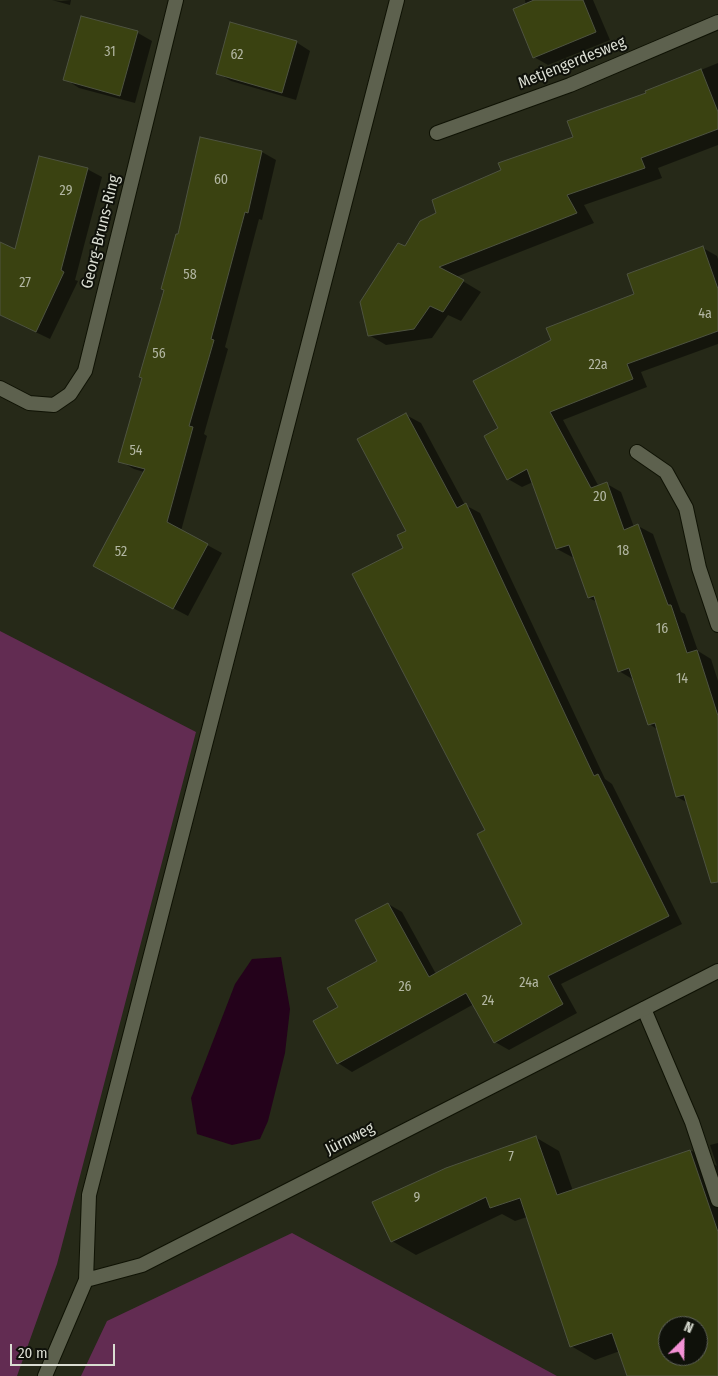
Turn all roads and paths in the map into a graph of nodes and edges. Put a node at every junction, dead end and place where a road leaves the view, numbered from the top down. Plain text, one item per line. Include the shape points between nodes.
1 (176, 0) edge
2 (397, 0) edge
3 (718, 22) edge
4 (437, 133) dead end
5 (0, 388) edge
6 (637, 452) dead end
7 (718, 625) edge
8 (718, 971) edge
9 (644, 1009) junction
10 (718, 1200) edge
11 (86, 1280) junction
12 (45, 1376) edge

1 - 5 street, Georg-Bruns-Ring via 84,371 70,394 54,405 28,402
2 - 11 street via 89,1195
3 - 4 street, Metjengerdesweg via 570,85
6 - 7 street via 666,472 686,508 699,568
8 - 9 street, Jürnweg
9 - 10 street via 692,1122
9 - 11 street, Jürnweg via 142,1265
11 - 12 street

